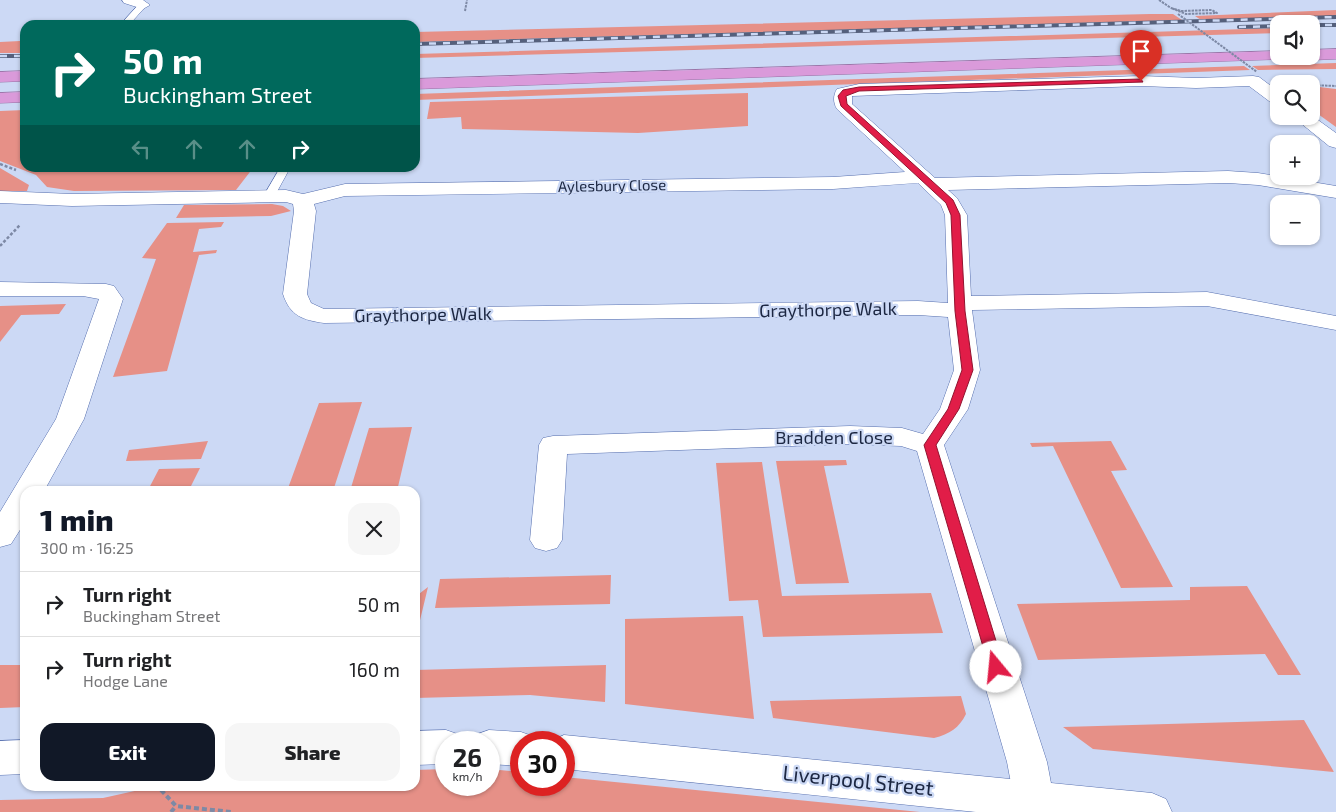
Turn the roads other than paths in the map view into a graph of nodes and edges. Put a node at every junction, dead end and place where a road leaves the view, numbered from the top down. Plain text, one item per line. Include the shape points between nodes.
1 (136, 2) edge
2 (127, 20) edge
3 (1336, 39) edge
4 (1320, 40) edge
5 (1270, 41) edge
6 (891, 53) dead end
7 (1336, 54) edge
8 (1320, 55) edge
9 (1270, 56) edge
10 (20, 76) edge
11 (0, 77) edge
12 (420, 84) edge
13 (1270, 91) edge
14 (0, 92) edge
15 (20, 94) edge
16 (20, 96) edge
17 (0, 98) edge
18 (1313, 125) edge
19 (1336, 142) edge
20 (283, 172) edge
21 (926, 180) junction
22 (1336, 192) edge
23 (0, 197) edge
24 (269, 197) junction
25 (1336, 198) edge
26 (303, 200) junction
27 (1336, 208) edge
28 (0, 289) edge
29 (960, 307) junction
30 (1336, 323) edge
31 (930, 445) junction
32 (32, 486) edge
33 (20, 506) edge
34 (0, 536) edge
35 (546, 540) dead end
36 (435, 747) edge
37 (420, 748) edge
38 (575, 753) edge
39 (20, 757) edge
40 (0, 758) edge
41 (1034, 799) junction
42 (1152, 812) edge

1 - 2 lane
3 - 4 highway
5 - 6 highway
7 - 8 highway
9 - 12 highway
10 - 11 highway
13 - 21 street via 1255,76 1196,83 1141,81 859,89 843,93 844,105
14 - 15 highway
16 - 17 highway
18 - 19 street
20 - 24 lane
21 - 22 street, Aylesbury Close via 1228,177
21 - 26 street, Aylesbury Close via 345,190
21 - 29 street via 950,202 956,215
23 - 24 street via 72,200
24 - 26 street
25 - 27 street
26 - 29 street, Graythorpe Walk via 305,211 295,294 303,310 324,316
28 - 32 street via 90,289 106,291 111,299 70,419
29 - 30 street, Graythorpe Walk via 1194,298
29 - 31 street via 967,370 954,409
31 - 35 street, Bradden Close via 902,437 860,436 553,445
31 - 41 street via 1027,762
33 - 34 street
36 - 37 street
38 - 41 street, Liverpool Street
39 - 40 street
41 - 42 street, Liverpool Street

